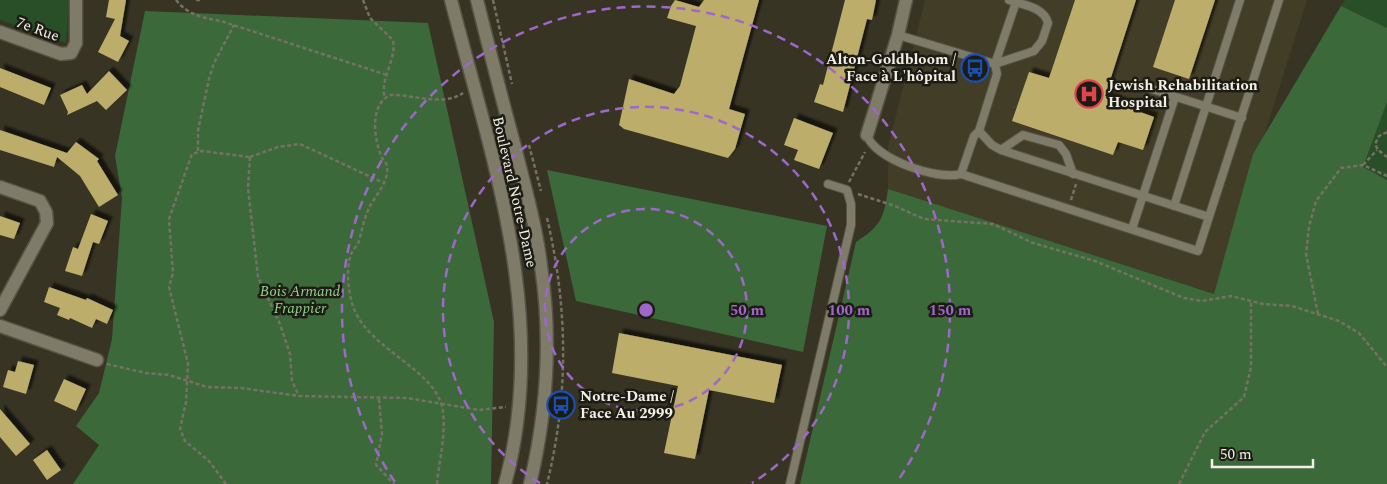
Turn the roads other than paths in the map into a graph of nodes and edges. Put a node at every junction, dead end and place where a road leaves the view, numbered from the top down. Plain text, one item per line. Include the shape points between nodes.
1 (76, 0) edge
2 (451, 0) edge
3 (477, 0) edge
4 (906, 0) edge
5 (1240, 0) edge
6 (1279, 0) edge
7 (1012, 1) edge
8 (0, 32) edge
9 (898, 35) junction
10 (995, 64) junction
11 (1136, 84) dead end
12 (1175, 97) junction
13 (1206, 108) junction
14 (1242, 118) junction
15 (979, 131) junction
16 (870, 140) joint
17 (1001, 150) junction
18 (961, 174) junction
19 (1076, 175) junction
20 (828, 184) dead end
21 (0, 187) edge
22 (1142, 196) junction
23 (1174, 206) junction
24 (1209, 217) junction
25 (1132, 229) junction
26 (0, 310) edge
27 (0, 326) edge
28 (102, 362) road end
29 (505, 484) edge
30 (530, 484) edge
31 (790, 484) edge

1 - 8 street, 7e Rue via 76,43 72,52 61,54
2 - 29 street, Boulevard Notre-Dame via 506,216 519,294 521,387
3 - 30 street, Boulevard Notre-Dame via 527,195 542,274 547,339 546,388
4 - 9 street
5 - 13 lane
6 - 14 lane
7 - 10 lane
7 - 10 lane via 1042,13 1047,19 1047,27 1034,50
9 - 10 lane
9 - 16 street
10 - 15 lane via 997,74
11 - 12 lane
12 - 13 lane
12 - 22 lane
13 - 14 lane
13 - 23 lane
14 - 24 lane
15 - 17 lane
15 - 18 lane via 974,136
16 - 18 lane via 883,155 897,162 945,175
17 - 19 lane
17 - 19 lane via 1023,135 1054,143 1062,148
18 - 25 lane
19 - 22 lane
20 - 31 lane via 846,190 851,204 851,225
21 - 26 street via 40,201 46,212 46,223
22 - 23 lane
22 - 25 lane
23 - 24 lane
24 - 25 lane via 1198,251
27 - 28 street

